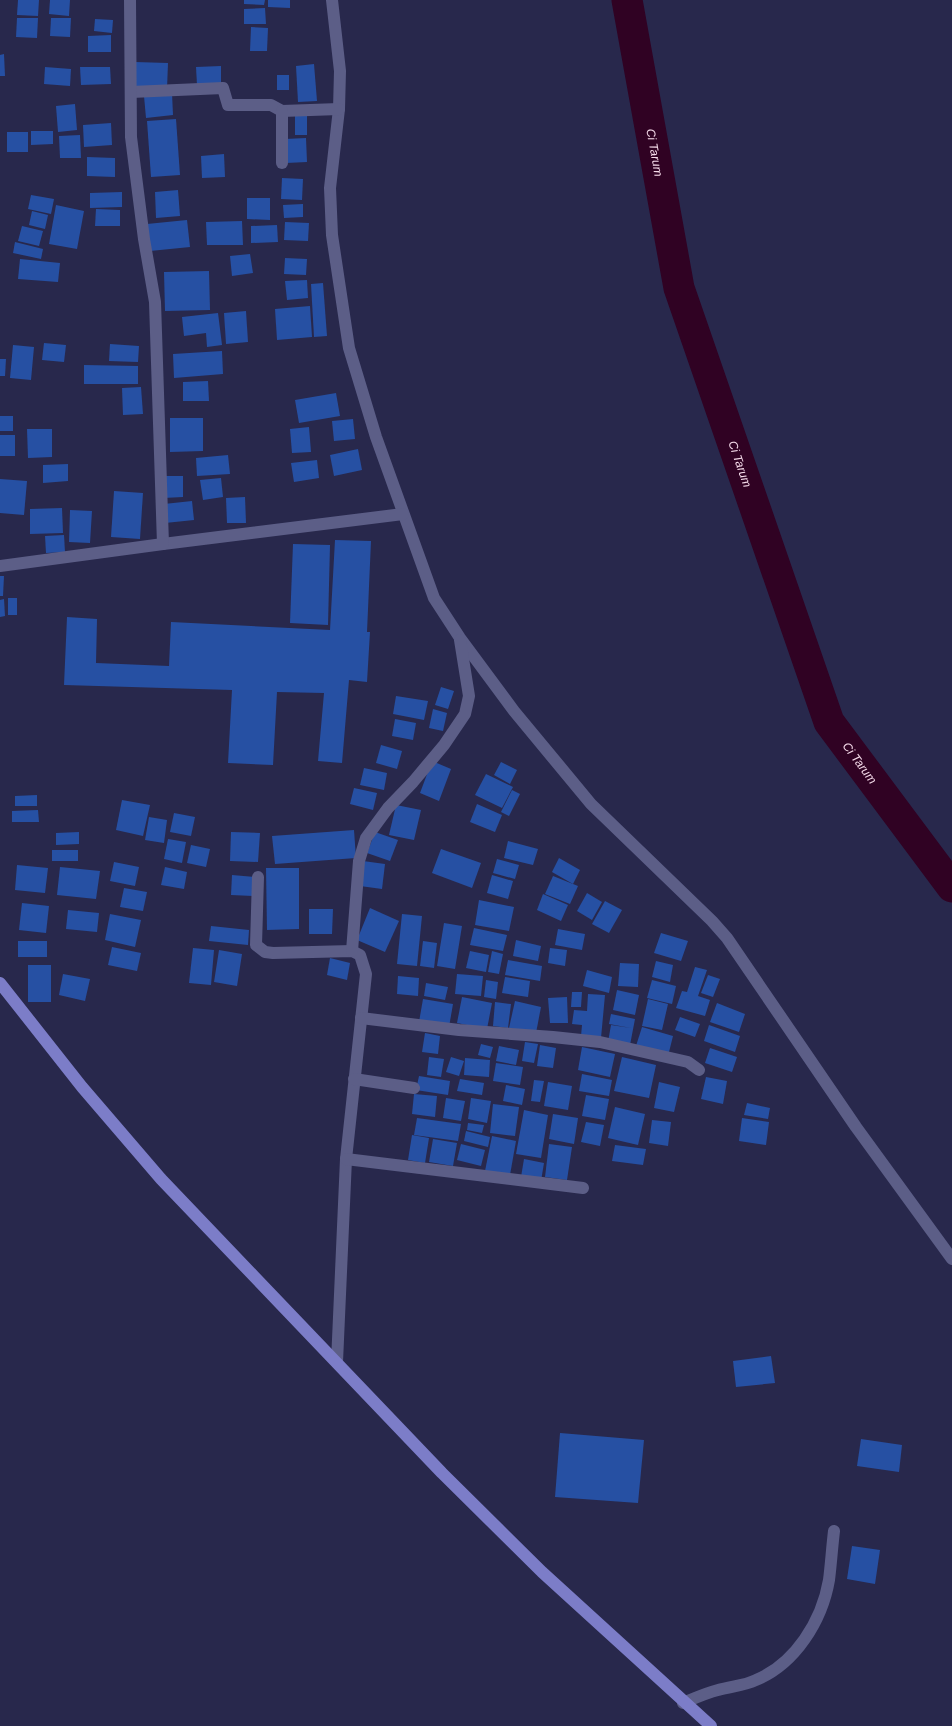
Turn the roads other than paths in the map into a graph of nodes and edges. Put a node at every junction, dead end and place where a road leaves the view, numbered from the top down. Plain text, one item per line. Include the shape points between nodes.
1 (130, 0) edge
2 (332, 0) edge
3 (130, 92) junction
4 (339, 109) junction
5 (282, 111) junction
6 (282, 163) dead end
7 (403, 514) junction
8 (163, 544) junction
9 (0, 566) edge
10 (460, 638) junction
11 (258, 877) dead end
12 (352, 951) junction
13 (0, 983) edge
14 (362, 1018) junction
15 (699, 1070) dead end
16 (354, 1079) junction
17 (414, 1088) dead end
18 (346, 1159) junction
19 (583, 1188) dead end
20 (952, 1259) edge
21 (337, 1362) junction
22 (834, 1531) dead end
23 (683, 1703) junction
24 (711, 1726) edge

1 - 3 street
2 - 4 street via 340,70
3 - 5 street via 223,88 228,105 270,105
3 - 8 street via 131,137 155,302
4 - 5 street
4 - 7 street via 330,188 332,234 348,341 376,437
5 - 6 street
7 - 8 street
7 - 10 street via 434,598
8 - 9 street
10 - 12 street via 469,696 465,714 444,745 388,808 366,838 359,861
10 - 20 street via 514,711 591,804 727,938 856,1127
11 - 12 street via 256,945 260,949 273,953
12 - 14 street via 360,955 366,974
13 - 21 main road via 82,1087 161,1179
14 - 15 street via 459,1030 600,1042 688,1062
14 - 16 street
16 - 17 street
16 - 18 street
18 - 19 street
18 - 21 street
21 - 23 main road via 536,1567
22 - 23 street via 829,1582 820,1611 792,1656 758,1680 718,1690
23 - 24 main road

